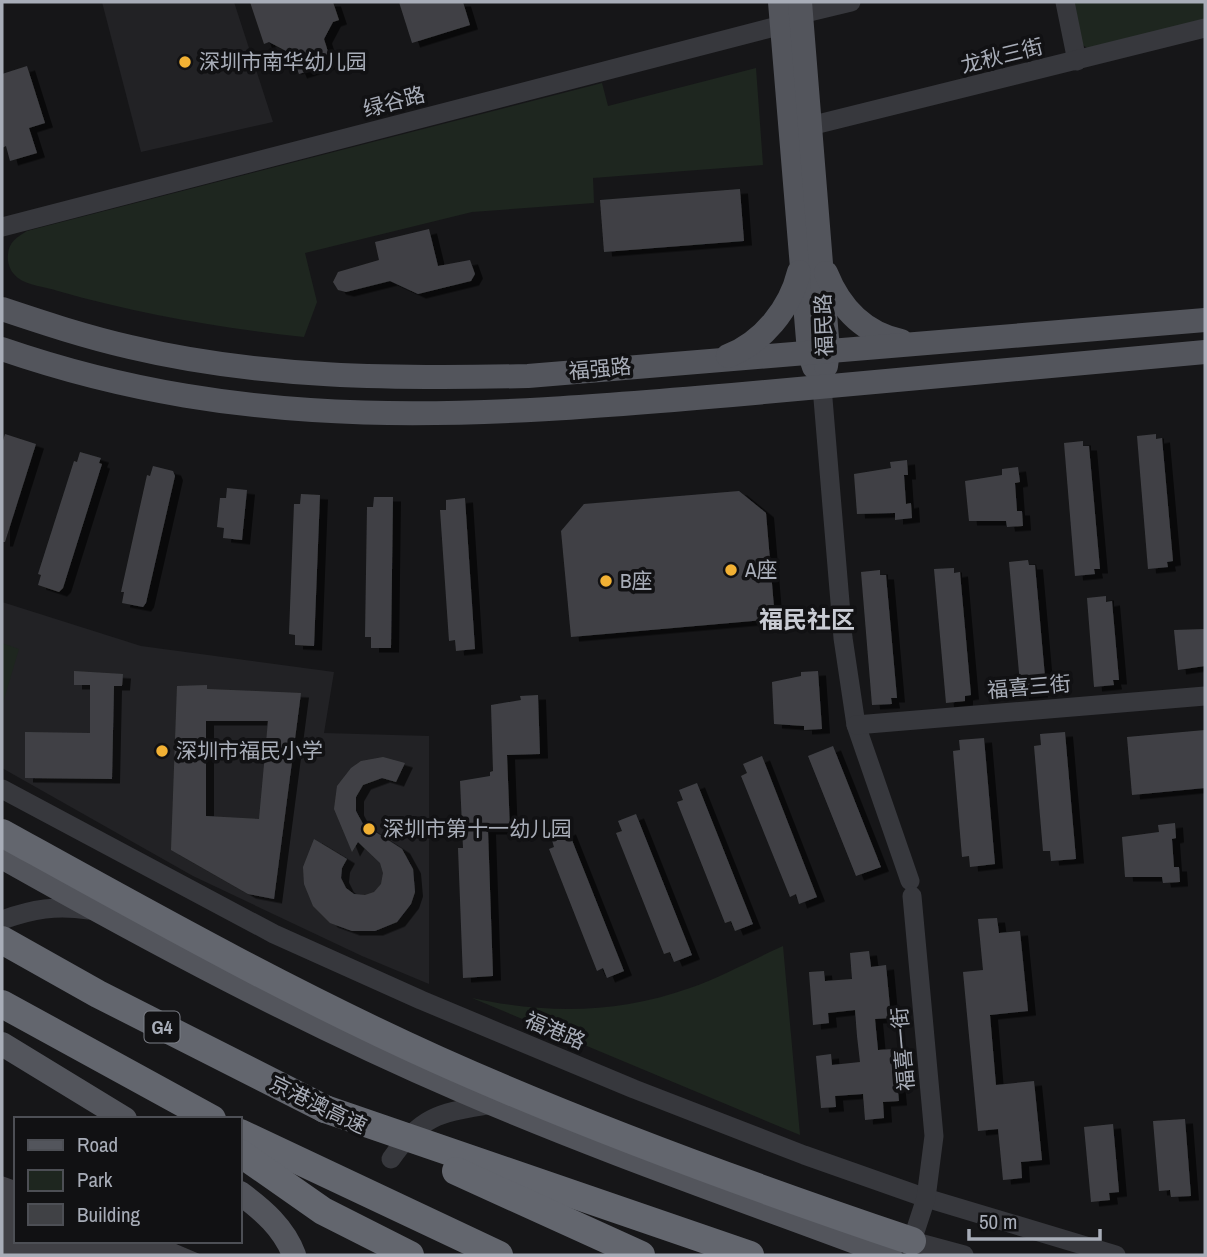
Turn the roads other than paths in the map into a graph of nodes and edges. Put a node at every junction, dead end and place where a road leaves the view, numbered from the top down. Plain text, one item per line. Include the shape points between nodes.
1 (850, 2) edge
2 (1065, 2) edge
3 (791, 10) edge
4 (1205, 28) edge
5 (1077, 61) junction
6 (810, 126) junction
7 (10, 225) edge
8 (2, 235) edge
9 (811, 260) junction
10 (2, 309) edge
11 (1205, 320) edge
12 (916, 344) junction
13 (2, 349) edge
14 (819, 352) junction
15 (1205, 352) edge
16 (718, 359) junction
17 (822, 387) junction
18 (1205, 696) edge
19 (856, 725) junction
20 (2, 789) edge
21 (2, 833) edge
22 (2, 857) edge
23 (100, 912) junction
24 (2, 920) edge
25 (2, 940) edge
26 (2, 1004) edge
27 (2, 1045) edge
28 (168, 1097) junction
29 (494, 1104) junction
30 (325, 1109) junction
31 (122, 1117) edge
32 (193, 1117) edge
33 (208, 1117) edge
34 (242, 1134) edge
35 (242, 1154) edge
36 (391, 1159) dead end
37 (242, 1195) edge
38 (926, 1198) junction
39 (901, 1248) edge
40 (294, 1255) edge
41 (410, 1255) edge
42 (499, 1255) edge
43 (642, 1255) edge
44 (750, 1255) edge
45 (964, 1255) edge
46 (1116, 1255) edge

1 - 3 street, 绿谷路
2 - 5 street
3 - 6 main road, 福民路
3 - 7 street, 绿谷路
3 - 9 main road, 福民路
4 - 5 street, 龙秋三街
5 - 6 street, 龙秋三街
6 - 9 main road, 福民路
7 - 8 street, 绿谷路
9 - 12 main road via 853,317 870,331
9 - 14 main road, 福民路
9 - 16 main road via 762,335 740,351
10 - 16 main road, 福强路 via 130,347 298,372 372,377 528,376
11 - 12 main road, 福强路
12 - 14 main road, 福强路
13 - 17 main road, 福强路 via 166,394 325,413 477,414
14 - 16 main road, 福强路
14 - 17 main road, 福民路
15 - 17 main road, 福强路
17 - 19 street, 福喜一街 via 843,638
18 - 19 street, 福喜三街
19 - 38 street, 福喜一街 via 911,889 934,1136
20 - 38 street, 福港路 via 274,934 421,1000 804,1156
21 - 39 highway via 191,936 436,1059
22 - 23 main road
23 - 24 street via 60,905
23 - 29 main road via 383,1055
25 - 30 highway, 京港澳高速 / G4
26 - 28 highway
27 - 31 main road
28 - 32 highway
28 - 33 highway
29 - 36 street via 419,1124
29 - 39 main road via 580,1140
30 - 43 highway, 京港澳高速 / G4, bridge
30 - 44 highway, bridge
34 - 42 highway
35 - 41 highway via 323,1211
37 - 40 main road via 270,1217
38 - 39 street, 福喜一街
38 - 46 street, 福港路
39 - 45 street

